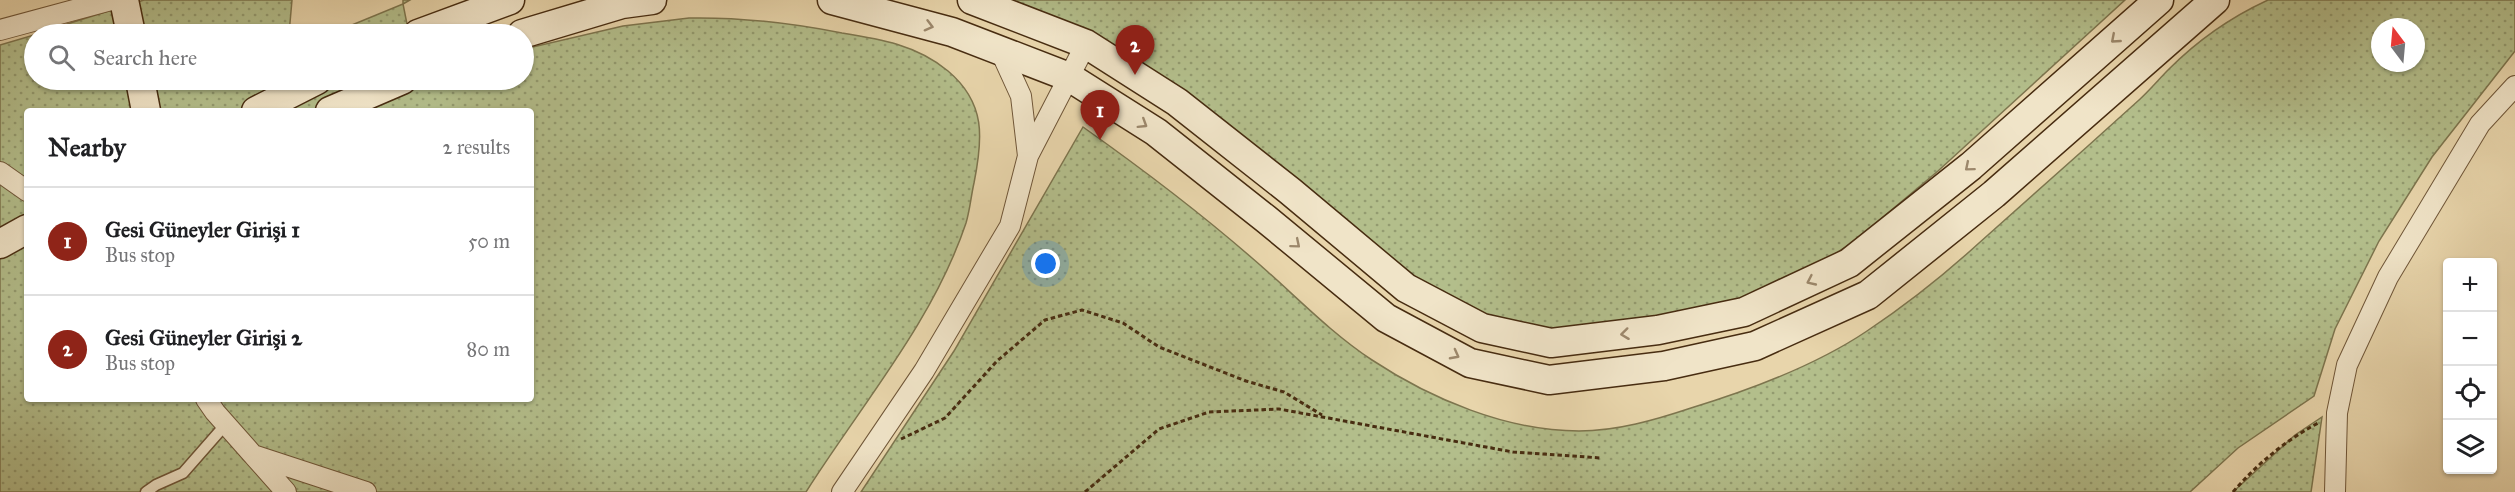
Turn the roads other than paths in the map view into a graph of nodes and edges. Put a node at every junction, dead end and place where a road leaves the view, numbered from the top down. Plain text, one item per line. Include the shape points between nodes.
1 (111, 0) edge
2 (124, 0) edge
3 (510, 0) edge
4 (652, 0) edge
5 (832, 0) edge
6 (972, 0) edge
7 (2159, 0) edge
8 (2215, 0) edge
9 (129, 24) edge
10 (445, 24) edge
11 (0, 30) edge
12 (534, 30) edge
13 (1086, 44) junction
14 (1000, 50) junction
15 (1069, 76) junction
16 (2515, 86) edge
17 (142, 90) edge
18 (298, 90) edge
19 (379, 90) edge
20 (145, 108) edge
21 (262, 108) edge
22 (337, 108) edge
23 (1028, 156) junction
24 (0, 172) edge
25 (24, 189) edge
26 (24, 231) edge
27 (0, 244) edge
28 (208, 402) edge
29 (226, 424) junction
30 (253, 455) junction
31 (146, 492) edge
32 (286, 492) edge
33 (366, 492) edge
34 (842, 492) edge
35 (2335, 492) edge

1 - 11 street
2 - 9 street
3 - 10 street
4 - 12 street via 622,4
5 -> 14 street via 952,32
6 - 13 street
7 -> 13 street via 1971,166 1849,263 1744,312 1658,330 1551,343 1482,328 1406,288 1177,102
15 -> 8 street via 1156,132 1386,318 1470,363 1550,380 1664,366 1755,346 1868,295 1994,194
13 - 15 street
14 - 15 street
14 - 23 street via 1021,96
15 - 23 street
16 - 35 street via 2480,124 2388,277 2347,365 2337,413
17 - 20 street
18 - 21 street
19 - 22 street
23 - 34 street via 1010,226 924,371
24 - 25 street
26 - 27 street
28 - 29 street
29 - 30 street
29 - 31 lane via 183,472
30 - 32 street
30 - 33 street

